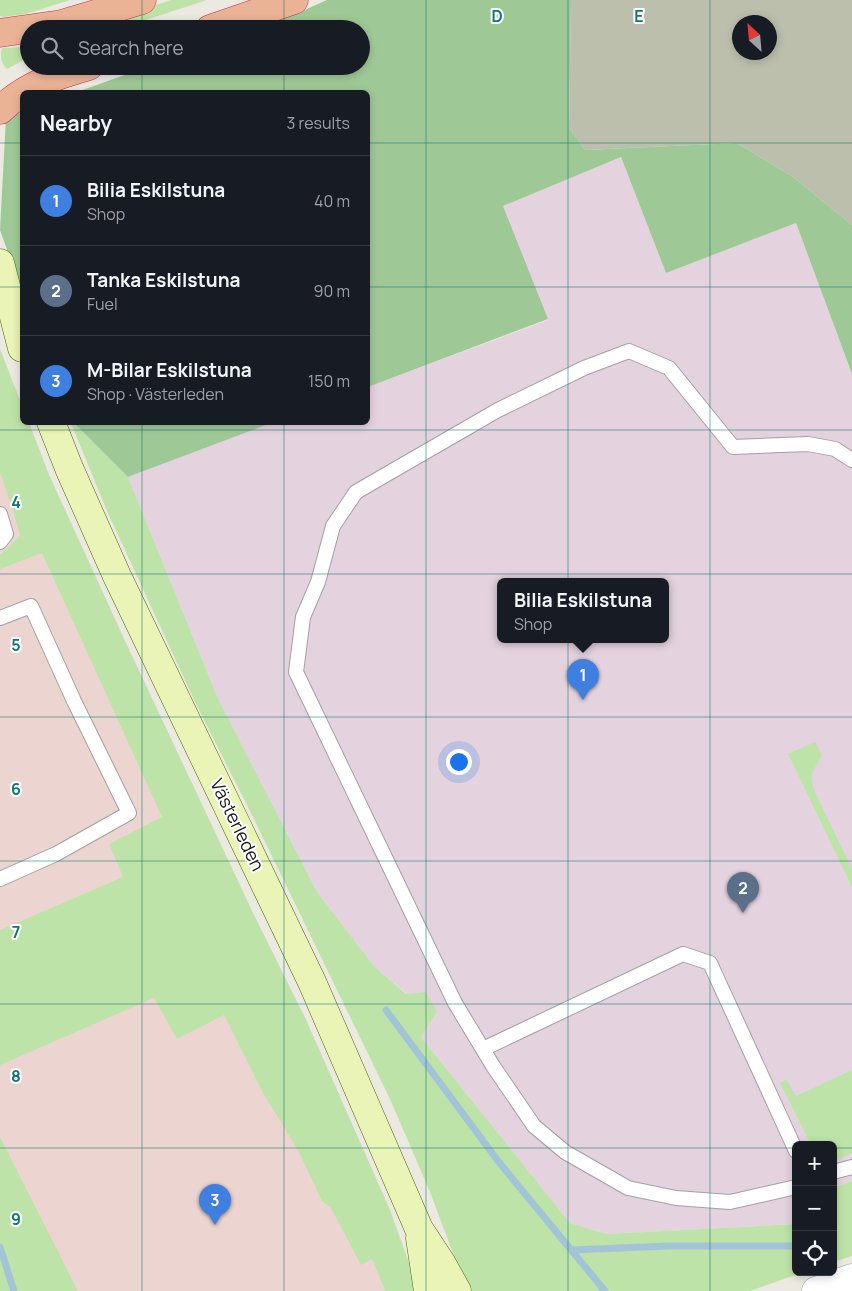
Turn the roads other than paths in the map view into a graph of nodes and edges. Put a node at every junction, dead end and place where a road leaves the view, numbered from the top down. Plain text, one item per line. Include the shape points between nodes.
1 (142, 0) edge
2 (294, 0) edge
3 (75, 20) edge
4 (236, 20) edge
5 (20, 30) edge
6 (0, 33) edge
7 (60, 75) edge
8 (28, 90) edge
9 (20, 94) edge
10 (0, 110) edge
11 (0, 262) edge
12 (0, 306) edge
13 (20, 342) edge
14 (20, 346) edge
15 (52, 425) edge
16 (852, 460) edge
17 (0, 514) edge
18 (0, 542) edge
19 (0, 618) edge
20 (0, 879) edge
21 (483, 1049) junction
22 (792, 1142) edge
23 (852, 1167) edge
24 (837, 1171) edge
25 (792, 1188) edge
26 (419, 1229) junction
27 (852, 1278) edge
28 (428, 1291) edge
29 (457, 1291) edge
30 (816, 1291) edge

1 - 3 highway
2 - 4 highway
5 - 6 highway
7 - 8 highway
9 - 10 highway
11 - 13 main road
12 - 14 main road
15 - 26 main road, Västerleden via 117,576 312,982
16 - 21 lane via 835,449 808,444 733,447 669,368 629,351 584,368 498,410 356,492 333,526 318,582 304,617 296,672 456,1003
17 - 18 lane via 6,534
19 - 20 lane via 31,606 129,813 56,854
21 - 22 lane via 683,954 710,963
21 - 25 lane via 534,1126 565,1152 628,1188 676,1198 730,1202
23 - 24 lane
26 - 28 main road, Västerleden
26 - 29 main road, Västerleden
27 - 30 street

